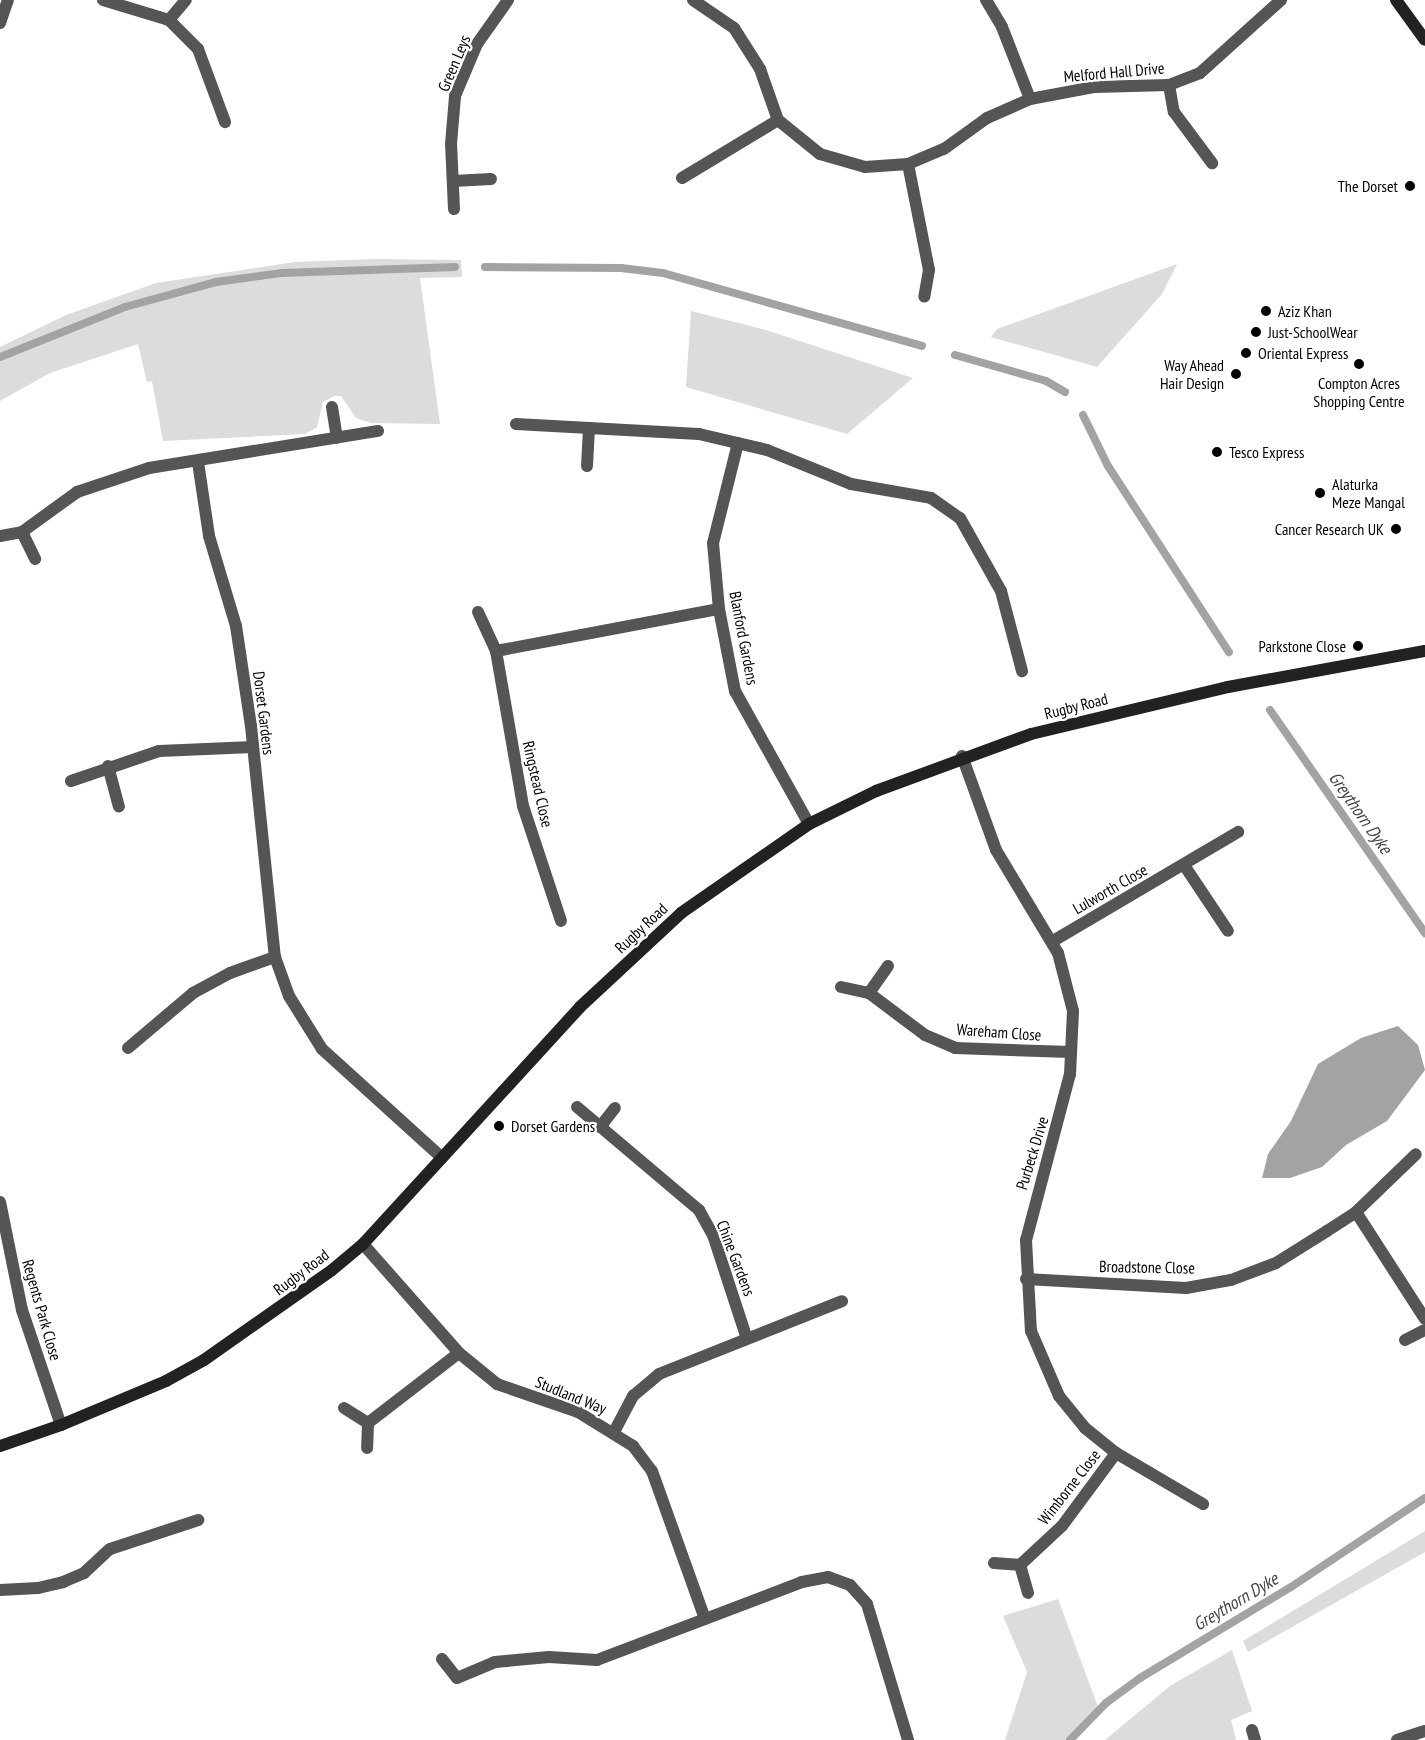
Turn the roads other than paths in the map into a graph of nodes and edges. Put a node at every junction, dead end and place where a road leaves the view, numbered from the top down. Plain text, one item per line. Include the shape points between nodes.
1 (8, 0) edge
2 (103, 0) edge
3 (186, 0) edge
4 (508, 0) edge
5 (693, 0) edge
6 (986, 0) edge
7 (1281, 0) edge
8 (1396, 0) edge
9 (169, 20) junction
10 (0, 24) edge
11 (1425, 40) edge
12 (1168, 86) junction
13 (1030, 99) junction
14 (778, 120) junction
15 (225, 122) dead end
16 (1212, 163) dead end
17 (908, 164) junction
18 (682, 178) dead end
19 (491, 179) dead end
20 (453, 181) junction
21 (454, 209) dead end
22 (924, 297) dead end
23 (332, 407) dead end
24 (516, 424) dead end
25 (589, 428) junction
26 (378, 431) dead end
27 (337, 438) junction
28 (738, 443) junction
29 (198, 462) junction
30 (587, 466) dead end
31 (22, 532) junction
32 (0, 536) edge
33 (35, 559) dead end
34 (719, 609) junction
35 (478, 612) dead end
36 (496, 651) junction
37 (1425, 651) edge
38 (1022, 671) dead end
39 (253, 747) junction
40 (962, 756) junction
41 (108, 766) junction
42 (70, 781) dead end
43 (119, 807) dead end
44 (808, 824) junction
45 (1238, 832) dead end
46 (1184, 865) junction
47 (561, 921) dead end
48 (1228, 931) dead end
49 (1053, 941) junction
50 (275, 957) junction
51 (888, 966) dead end
52 (841, 987) dead end
53 (869, 993) junction
54 (128, 1048) dead end
55 (1071, 1052) junction
56 (577, 1107) dead end
57 (615, 1108) dead end
58 (600, 1127) junction
59 (1416, 1154) dead end
60 (442, 1158) junction
61 (0, 1202) edge
62 (1356, 1212) junction
63 (363, 1244) junction
64 (1026, 1279) junction
65 (14, 1282) junction
66 (0, 1285) edge
67 (842, 1301) dead end
68 (1425, 1318) edge
69 (1425, 1330) edge
70 (747, 1339) junction
71 (1405, 1340) dead end
72 (459, 1353) junction
73 (344, 1408) dead end
74 (368, 1423) junction
75 (61, 1425) junction
76 (615, 1432) junction
77 (0, 1446) edge
78 (367, 1448) dead end
79 (1116, 1453) junction
80 (1203, 1504) dead end
81 (198, 1520) dead end
82 (994, 1563) dead end
83 (1020, 1564) junction
84 (0, 1590) edge
85 (1028, 1593) dead end
86 (705, 1619) junction
87 (442, 1659) dead end
88 (1425, 1731) edge
89 (908, 1740) edge
90 (1398, 1740) edge

1 - 10 street
2 - 9 street
3 - 9 street
4 - 20 street, Green Leys via 477,44 455,96
5 - 14 street via 734,28 760,69
6 - 13 street via 1002,27
7 - 12 street, Melford Hall Drive via 1200,73
8 - 11 street
9 - 15 street via 198,49
12 - 13 street, Melford Hall Drive via 1095,87
12 - 16 street via 1174,112
13 - 17 street, Melford Hall Drive via 987,118 944,149
14 - 17 street, Melford Hall Drive via 820,154 865,167
14 - 18 street
17 - 22 street via 929,270
19 - 20 street
20 - 21 street, Green Leys
23 - 27 street
24 - 25 street
25 - 28 street via 699,434
25 - 30 street
26 - 27 street
27 - 29 street
28 - 34 street, Blanford Gardens via 713,543
28 - 38 street via 851,484 931,498 960,518 1001,591
29 - 31 street via 149,468 77,492
29 - 39 street, Dorset Gardens via 209,536 236,626
31 - 32 street
31 - 33 street
34 - 36 street
34 - 44 street, Blanford Gardens via 735,691
35 - 36 street, Ringstead Close
36 - 47 street, Ringstead Close via 523,806
37 - 40 street, Rugby Road via 1156,703 1031,734
39 - 41 street via 159,751
39 - 50 street, Dorset Gardens
40 - 44 street, Rugby Road via 876,790
40 - 49 street, Purbeck Drive via 996,850
41 - 42 street
41 - 43 street
44 - 60 street, Rugby Road via 681,913 580,1007
45 - 46 street, Lulworth Close
46 - 48 street
46 - 49 street, Lulworth Close
49 - 55 street, Purbeck Drive via 1068,978 1073,1011
50 - 54 street via 193,993
50 - 60 street, Dorset Gardens via 289,996 322,1049
51 - 53 street
52 - 53 street, Wareham Close
53 - 55 street, Wareham Close via 925,1035 955,1048
55 - 64 street, Purbeck Drive via 1063,1107 1026,1240
56 - 58 street, Chine Gardens
57 - 58 street
58 - 70 street, Chine Gardens via 699,1210 713,1235
59 - 62 street, Broadstone Close
60 - 63 street, Rugby Road
61 - 65 street, Regents Park Close
62 - 64 street, Broadstone Close via 1275,1263 1231,1280 1186,1288
62 - 68 street
63 - 72 street, Studland Way
63 - 75 street, Rugby Road via 204,1360 140,1393
64 - 79 street, Purbeck Drive via 1031,1331 1041,1362 1059,1396 1085,1428
65 - 66 street
65 - 75 street, Regents Park Close
67 - 70 street
69 - 71 street
70 - 76 street via 645,1383 633,1396
72 - 74 street
72 - 76 street, Studland Way via 497,1384 578,1412
73 - 74 street
74 - 78 street
75 - 77 street, Rugby Road
76 - 86 street, Studland Way via 633,1446 652,1471
79 - 80 street, Purbeck Drive
79 - 83 street, Wimborne Close via 1062,1527
81 - 84 street via 110,1549 84,1573 63,1582
82 - 83 street
83 - 85 street
86 - 87 street via 597,1660 549,1657 495,1662 457,1678
86 - 89 street via 802,1582 828,1577 850,1585 867,1604
88 - 90 street

